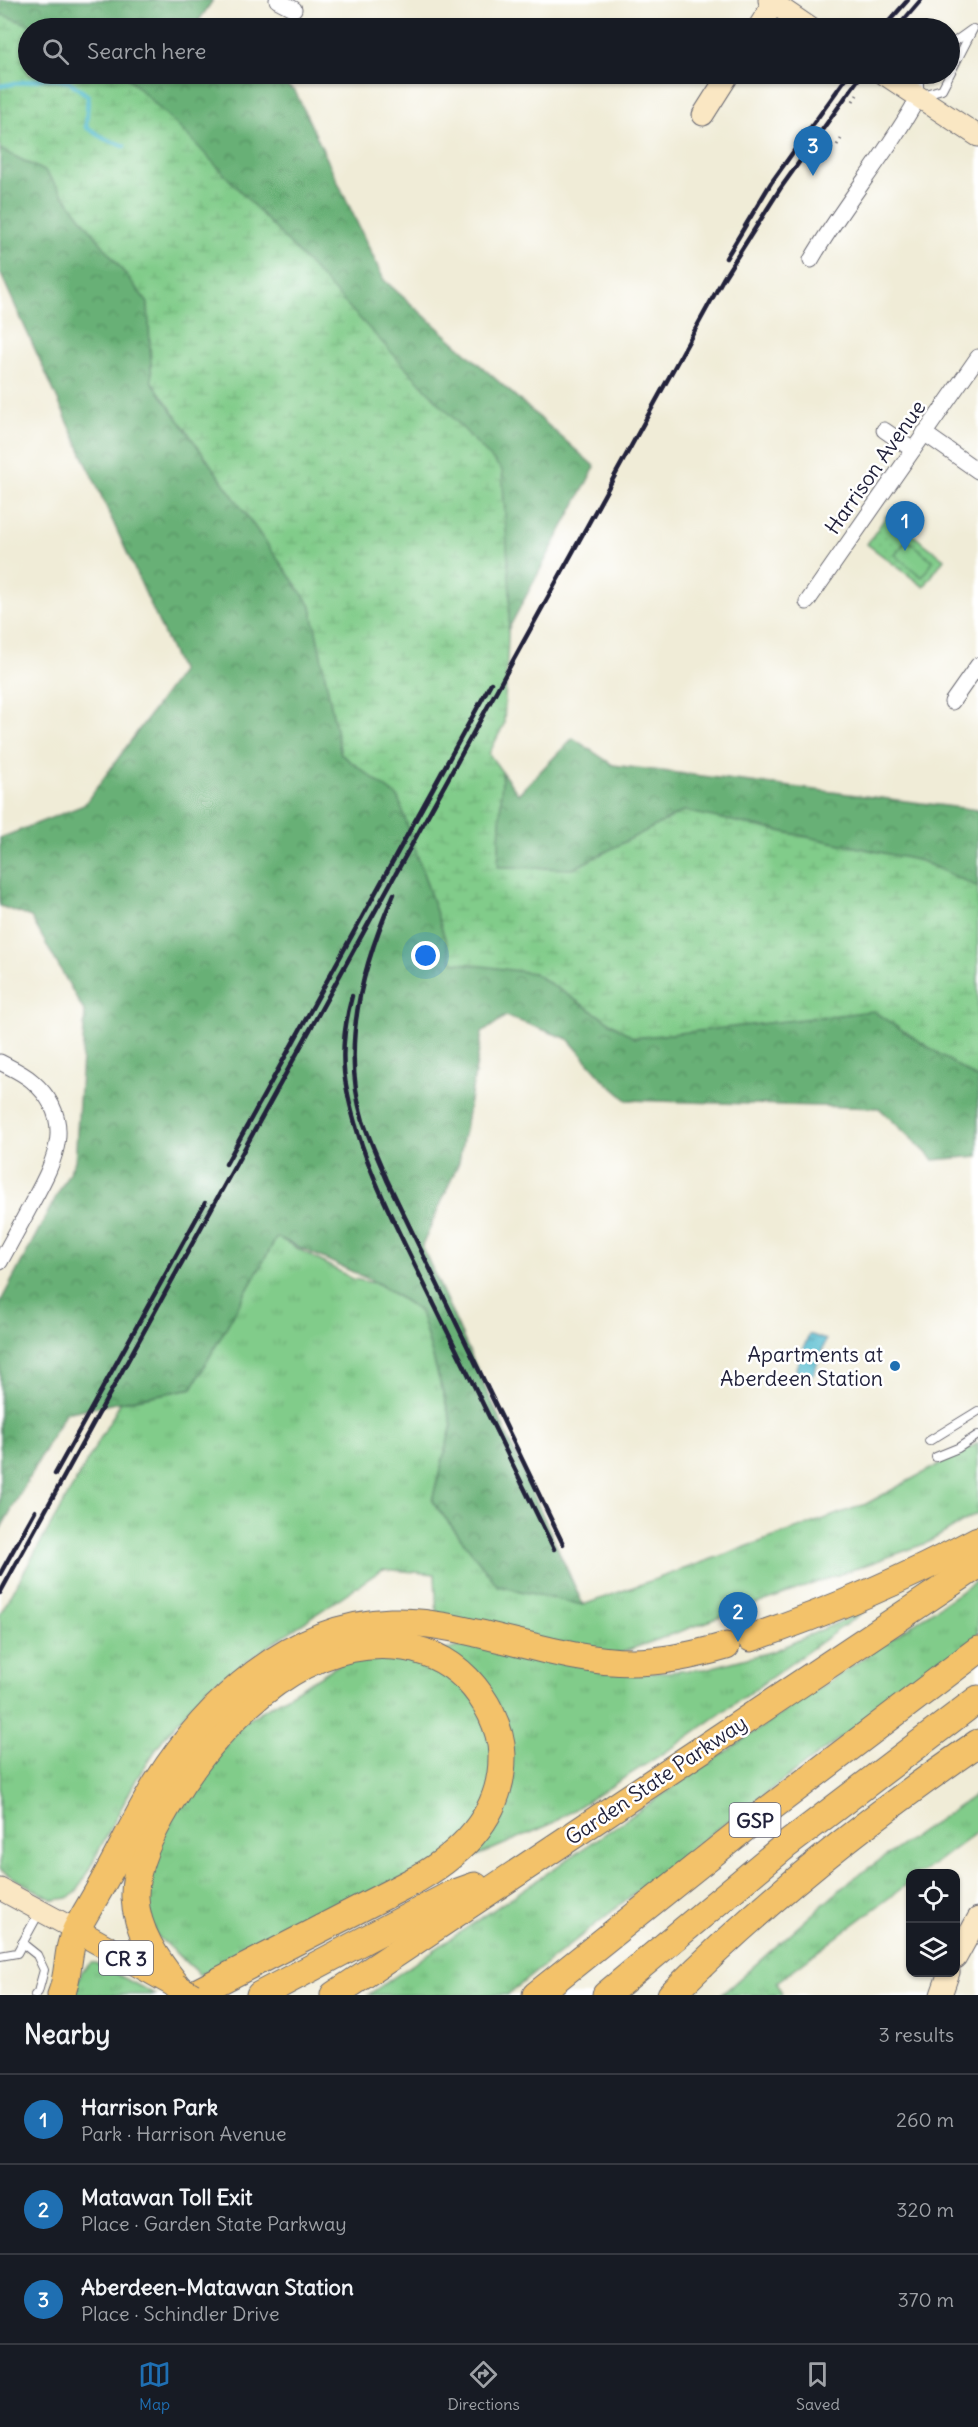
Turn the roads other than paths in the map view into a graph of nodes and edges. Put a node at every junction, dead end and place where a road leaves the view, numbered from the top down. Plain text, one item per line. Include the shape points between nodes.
1 (277, 0) edge
2 (773, 1) edge
3 (294, 9) dead end
4 (764, 18) edge
5 (796, 18) edge
6 (960, 38) edge
7 (960, 55) edge
8 (723, 84) edge
9 (900, 84) edge
10 (919, 84) edge
11 (945, 84) edge
12 (919, 96) junction
13 (703, 115) dead end
14 (978, 136) edge
15 (811, 260) dead end
16 (978, 357) edge
17 (884, 430) dead end
18 (924, 433) junction
19 (913, 450) junction
20 (978, 471) edge
21 (807, 602) dead end
22 (978, 665) edge
23 (952, 702) dead end
24 (0, 1062) edge
25 (0, 1262) edge
26 (978, 1411) edge
27 (978, 1435) edge
28 (929, 1441) dead end
29 (936, 1457) dead end
30 (978, 1540) edge
31 (978, 1564) edge
32 (978, 1650) edge
33 (978, 1699) edge
34 (978, 1743) edge
35 (532, 1863) junction
36 (0, 1889) edge
37 (41, 1910) junction
38 (978, 1918) edge
39 (76, 1930) junction
40 (22, 1943) junction
41 (960, 1951) edge
42 (0, 1956) edge
43 (947, 1977) edge
44 (188, 1992) edge
45 (35, 1995) edge
46 (61, 1995) edge
47 (260, 1995) edge
48 (334, 1995) edge
49 (536, 1995) edge
50 (606, 1995) edge
51 (671, 1995) edge
52 (941, 1995) edge

1 - 3 street
2 - 4 street
2 - 5 street
6 - 7 lane via 973,30
8 - 13 street
9 - 12 street
10 - 12 lane
11 - 12 lane via 942,89
12 - 14 street
12 - 15 street
16 - 18 street, Harrison Avenue
17 - 19 street
18 - 19 street, Harrison Avenue
18 - 20 street
19 - 21 street, Harrison Avenue
22 - 23 street
24 - 25 street via 43,1092 57,1123 58,1140 52,1167
26 - 28 lane
27 - 29 lane
30 - 39 highway via 812,1617 738,1642 648,1662 613,1661 447,1626 390,1622 350,1628 298,1647 248,1679 186,1743 149,1798
31 - 35 highway, Garden State Parkway
32 - 49 highway, GSP via 756,1819
33 - 50 highway, GSP via 785,1846
34 - 51 highway via 827,1855
35 - 47 highway via 450,1896
35 - 48 highway, Garden State Parkway
36 - 37 street, CR 3
37 - 39 street, CR 3
37 - 40 lane
38 - 41 street
39 - 44 main road, CR 3
39 - 46 highway via 68,1950 66,1983
40 - 42 lane via 17,1953
40 - 45 lane via 37,1955 44,1970
43 - 52 street
44 - 44 highway via 160,1965 142,1929 135,1884 153,1833 174,1795 208,1748 259,1697 295,1671 332,1654 367,1646 392,1646 433,1654 449,1663 478,1692 493,1716 502,1752 491,1809 479,1828 450,1858 417,1880

